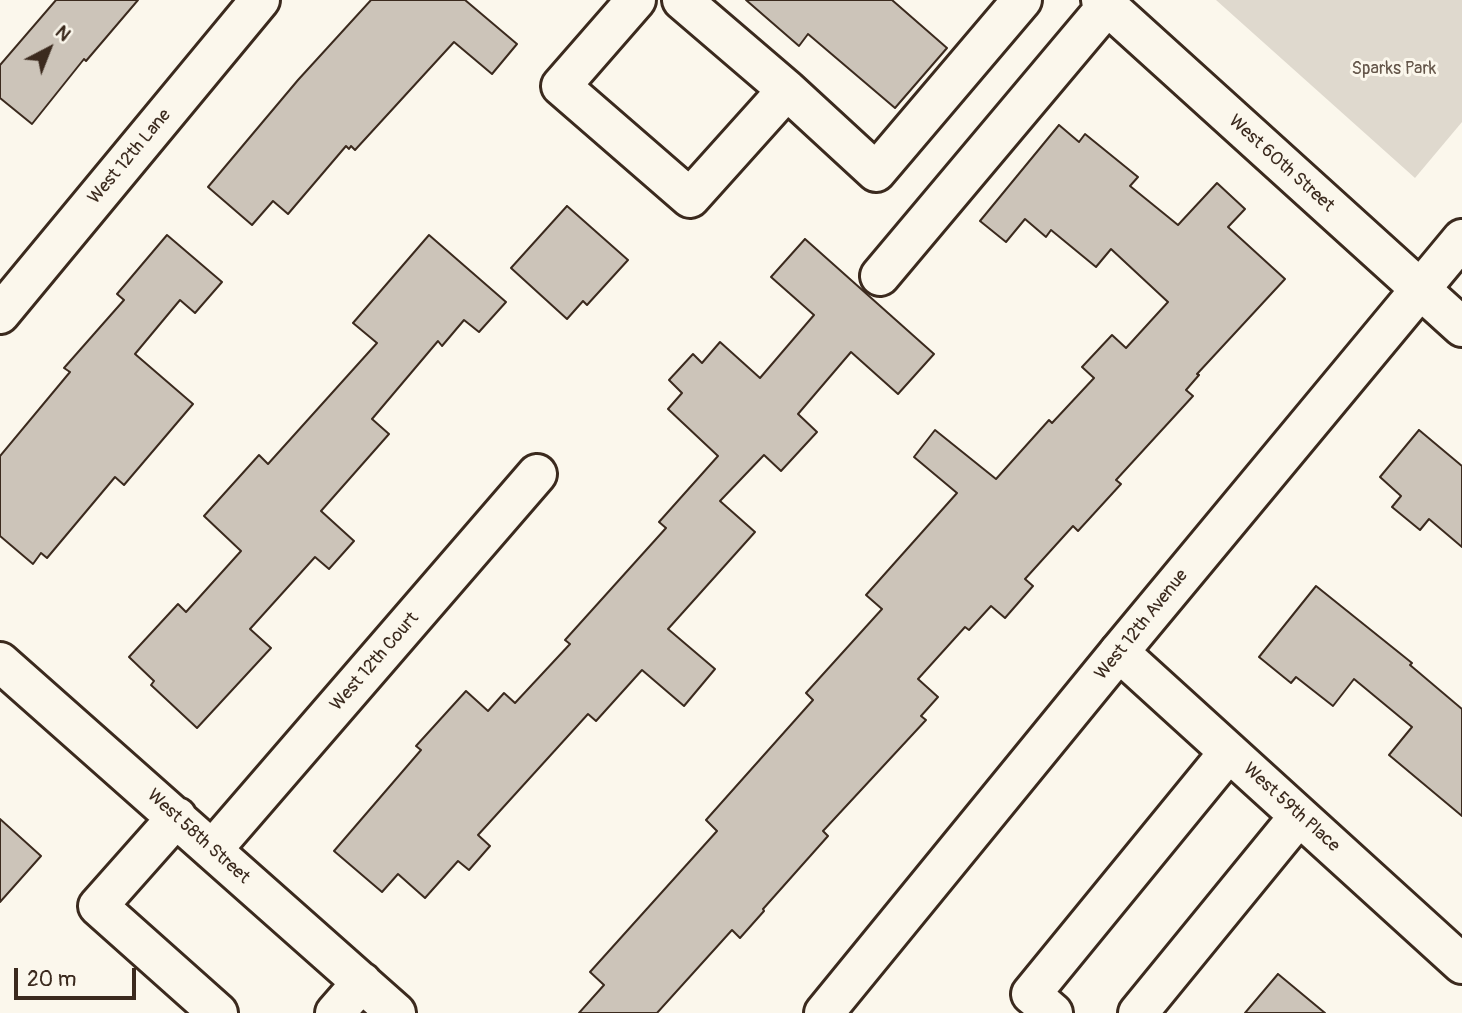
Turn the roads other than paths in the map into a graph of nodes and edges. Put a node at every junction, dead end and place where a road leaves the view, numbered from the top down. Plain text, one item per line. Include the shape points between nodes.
1 (260, 0) edge
2 (636, 0) edge
3 (682, 0) edge
4 (1022, 0) edge
5 (1104, 3) edge
6 (787, 90) junction
7 (1462, 239) edge
8 (880, 276) dead end
9 (1420, 290) junction
10 (0, 314) edge
11 (1462, 327) edge
12 (537, 474) dead end
13 (1119, 652) junction
14 (0, 662) edge
15 (1229, 751) junction
16 (1299, 816) junction
17 (177, 817) junction
18 (212, 849) junction
19 (1462, 964) edge
20 (362, 982) junction
21 (218, 1013) edge
22 (335, 1013) edge
23 (396, 1013) edge
24 (824, 1013) edge
25 (1053, 1013) edge
26 (1138, 1013) edge

1 - 10 street, West 12th Lane
2 - 6 street via 561,86 690,198
3 - 6 street
4 - 6 street via 876,172
5 - 8 street
5 - 9 street, West 60th Street
7 - 9 street, West 12th Avenue
9 - 11 street, West 60th Street
9 - 13 street, West 12th Avenue
12 - 18 street, West 12th Court
13 - 15 street, West 59th Place
13 - 24 street, West 12th Avenue
14 - 17 street, West 58th Street
15 - 16 street, West 59th Place
15 - 25 street via 1031,995
16 - 19 street, West 59th Place
16 - 26 street
17 - 18 street, West 58th Street
17 - 21 street via 98,906
18 - 20 street, West 58th Street
20 - 22 street
20 - 23 street, West 58th Street

